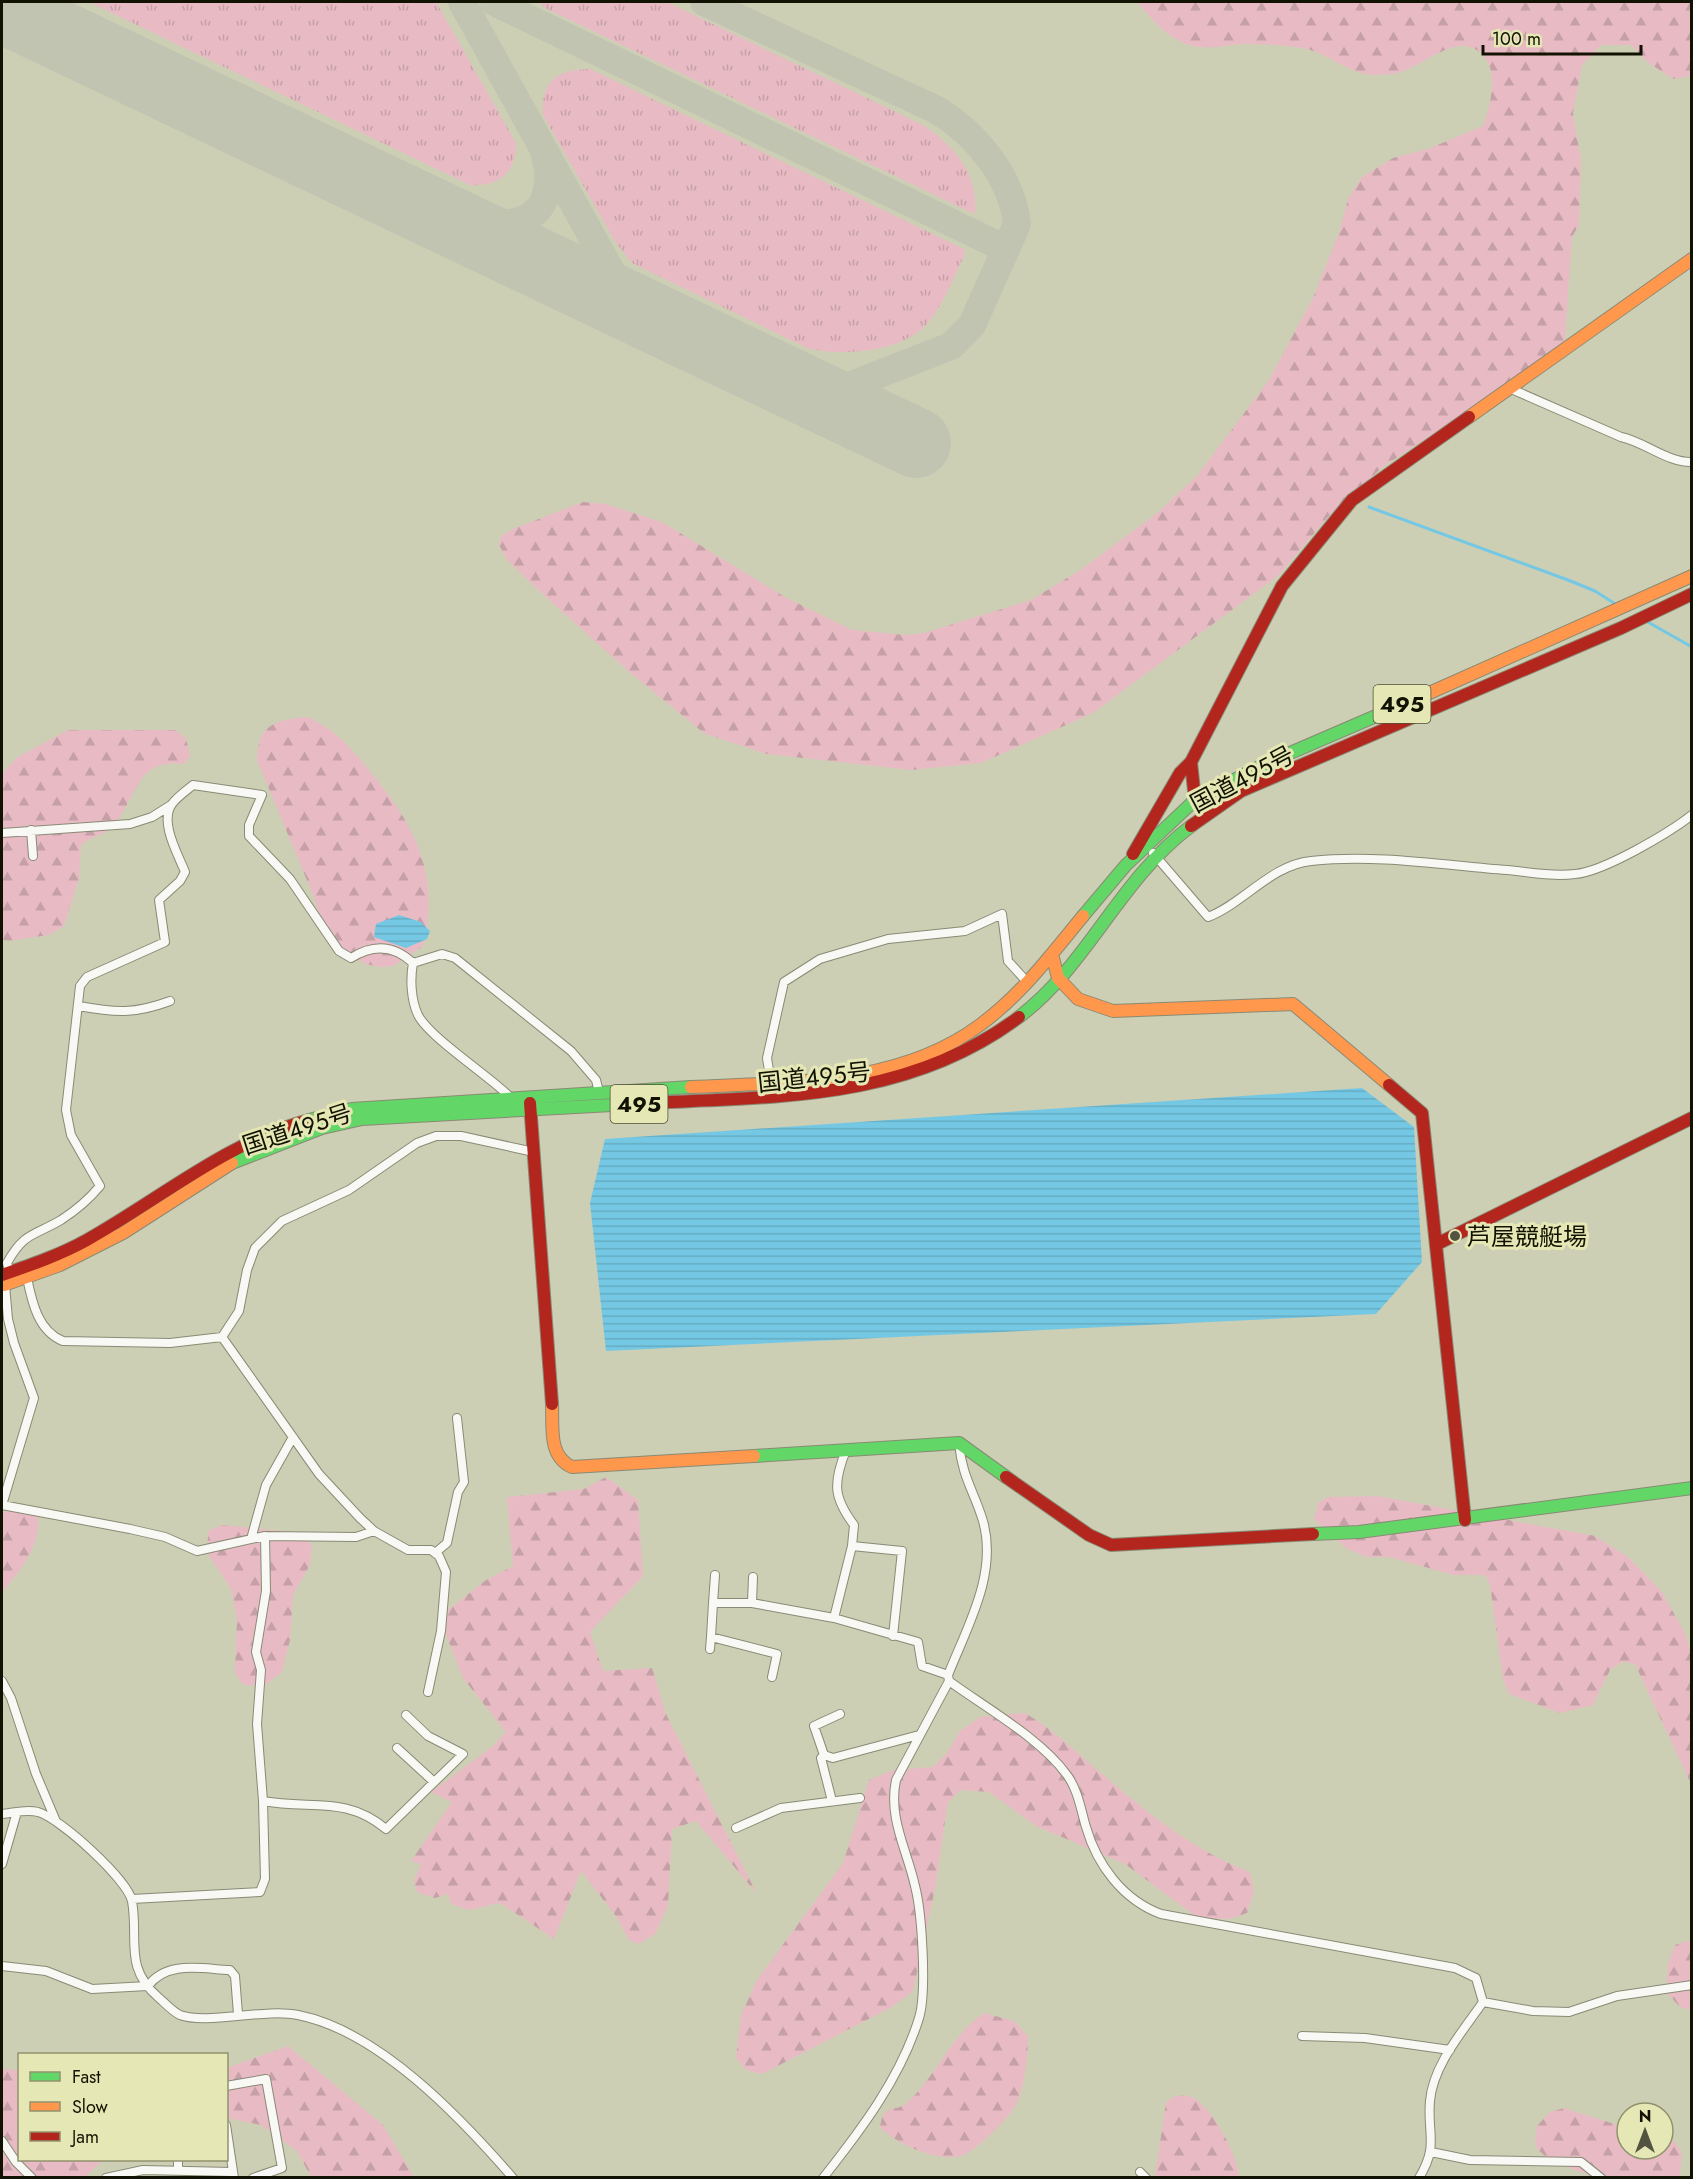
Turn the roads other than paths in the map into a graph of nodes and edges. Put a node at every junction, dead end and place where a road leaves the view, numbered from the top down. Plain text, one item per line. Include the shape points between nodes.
1 (1692, 259) edge
2 (1509, 388) junction
3 (1692, 462) edge
4 (1692, 576) edge
5 (1692, 594) edge
6 (1191, 762) junction
7 (1195, 800) junction
8 (171, 805) junction
9 (1692, 815) edge
10 (31, 830) junction
11 (2, 833) edge
12 (1145, 845) junction
13 (1156, 855) junction
14 (33, 856) dead end
15 (1126, 865) junction
16 (1052, 954) junction
17 (413, 963) junction
18 (1058, 978) junction
19 (1028, 982) junction
20 (170, 1001) dead end
21 (79, 1006) junction
22 (771, 1083) junction
23 (599, 1092) junction
24 (530, 1095) junction
25 (509, 1097) junction
26 (530, 1110) junction
27 (1692, 1118) edge
28 (534, 1152) junction
29 (1437, 1244) junction
30 (4, 1274) edge
31 (27, 1278) junction
32 (222, 1337) junction
33 (457, 1418) dead end
34 (293, 1437) junction
35 (960, 1443) junction
36 (846, 1450) junction
37 (1692, 1488) edge
38 (1465, 1520) junction
39 (374, 1532) junction
40 (265, 1536) junction
41 (251, 1539) junction
42 (852, 1546) junction
43 (435, 1553) junction
44 (715, 1575) dead end
45 (753, 1577) dead end
46 (713, 1603) junction
47 (753, 1603) junction
48 (834, 1618) junction
49 (893, 1636) junction
50 (711, 1637) junction
51 (710, 1649) dead end
52 (772, 1677) dead end
53 (948, 1678) junction
54 (2, 1681) edge
55 (428, 1692) dead end
56 (840, 1714) dead end
57 (406, 1715) dead end
58 (919, 1735) junction
59 (398, 1748) dead end
60 (824, 1755) junction
61 (434, 1782) junction
62 (860, 1798) dead end
63 (263, 1801) junction
64 (832, 1801) junction
65 (17, 1812) junction
66 (2, 1814) edge
67 (55, 1819) junction
68 (736, 1828) dead end
69 (2, 1864) edge
70 (132, 1899) junction
71 (2, 1966) edge
72 (1692, 1985) edge
73 (148, 1986) junction
74 (1483, 2002) junction
75 (238, 2014) junction
76 (1302, 2036) dead end
77 (1450, 2050) junction
78 (228, 2086) edge
79 (228, 2139) edge
80 (2, 2141) edge
81 (1431, 2152) junction
82 (178, 2161) edge
83 (178, 2170) junction
84 (233, 2175) edge
85 (32, 2178) edge
86 (106, 2178) edge
87 (253, 2178) edge
88 (513, 2178) edge
89 (823, 2178) edge
90 (1419, 2178) edge
91 (1601, 2178) edge

1 - 2 main road
2 - 3 street via 1683,463
2 - 6 main road via 1352,500 1282,586
4 - 7 main road, 国道495号 / 495 via 1267,763
5 - 13 main road, 国道495号 / 495 via 1241,790
6 - 7 main road
6 - 15 main road via 1180,773
7 - 12 main road, 国道495号 / 495
8 - 10 street via 152,818 130,824
8 - 17 street via 193,785 262,795 249,825 249,836 290,879 339,951 351,958 374,947 391,949
8 - 21 street via 169,829 185,872 159,900 165,942 87,977 80,986
9 - 13 street via 1673,830 1593,870 1576,874 1377,860 1311,861 1281,871 1208,917
10 - 11 street
10 - 14 street
12 - 13 street
12 - 15 main road, 国道495号 / 495
13 - 18 main road, 国道495号 / 495
15 - 16 main road, 国道495号 / 495
16 - 18 main road
16 - 19 main road, 国道495号 / 495
17 - 23 street via 442,954 455,958 571,1051 596,1080
17 - 25 street via 412,992 418,1016
18 - 26 main road, 国道495号 / 495 via 1025,1012 975,1047 933,1069 886,1082 825,1093
18 - 29 main road via 1078,999 1113,1011 1293,1004 1422,1113
19 - 22 main road, 国道495号 / 495 via 979,1026 926,1055 884,1069 827,1080
19 - 22 street via 1008,961 1002,914 965,932 888,939 820,959 784,982 767,1058
20 - 21 street via 143,1011 120,1013
21 - 30 street via 66,1110 71,1135 100,1186 60,1220 41,1227 17,1245
22 - 23 main road, 国道495号 / 495
23 - 24 main road, 国道495号 / 495
24 - 25 main road, 国道495号 / 495
24 - 26 main road
25 - 30 main road, 国道495号 / 495 via 352,1109 303,1122 233,1150 87,1240
26 - 28 main road
26 - 31 main road, 国道495号 / 495 via 362,1119 322,1128 236,1161 123,1233 60,1266
27 - 29 main road
28 - 32 street via 461,1136 436,1136 417,1143 350,1190 282,1221 255,1248 239,1311
28 - 36 main road via 555,1452 561,1462 572,1467
29 - 38 main road
30 - 31 main road, 国道495号 / 495
30 - 41 street via 14,1344 34,1398 2,1505 130,1529 197,1551
31 - 32 street via 44,1327 52,1337 63,1341 170,1343
32 - 34 street
33 - 43 street via 464,1482 458,1492 447,1542
34 - 39 street via 319,1474
34 - 41 street via 263,1491
35 - 36 main road
35 - 38 main road via 1089,1535 1111,1545 1359,1532
35 - 53 street via 961,1466 987,1540 987,1559 986,1575
36 - 42 street via 838,1471 839,1504 854,1525
37 - 38 main road
39 - 40 street via 356,1537
39 - 43 street via 408,1550
40 - 41 street
40 - 63 street via 266,1592 256,1652 261,1670 257,1724
42 - 48 street
42 - 49 street via 902,1551
43 - 55 street via 446,1572 441,1631
44 - 46 street
45 - 47 street
46 - 47 street
46 - 50 street
47 - 48 street
48 - 49 street
49 - 53 street via 918,1642 922,1666
50 - 51 street
50 - 52 street via 777,1654
53 - 58 street
53 - 74 street via 1039,1747 1067,1775 1097,1857 1120,1887 1148,1909 1455,1968 1476,1978
54 - 67 street via 12,1698
56 - 60 street via 814,1726
57 - 61 street via 428,1736 463,1754
58 - 60 street via 861,1753 833,1758
58 - 89 street via 896,1780 892,1797 916,1887 922,1935 920,2016 895,2072 857,2137
59 - 61 street
60 - 64 street via 821,1758
61 - 63 street via 386,1829 369,1814 331,1805
62 - 64 street
63 - 70 street via 265,1879 260,1892
64 - 68 street via 781,1808
65 - 66 street
65 - 67 street via 37,1812
65 - 69 street
67 - 70 street via 108,1868
70 - 73 street via 134,1960
71 - 73 street via 46,1971 92,1989
72 - 74 street via 1617,1996 1569,2012 1533,2011
73 - 75 street via 180,2015 197,2018
73 - 75 street via 170,1968 230,1970 235,1976
74 - 77 street
75 - 88 street via 298,2014 359,2040 409,2074 468,2126
76 - 77 street via 1365,2038
77 - 81 street via 1430,2100
78 - 87 street via 266,2079 282,2168
79 - 84 street
80 - 85 street
81 - 90 street
81 - 91 street via 1470,2160 1581,2162
82 - 83 street
83 - 84 street
83 - 86 street via 143,2170

